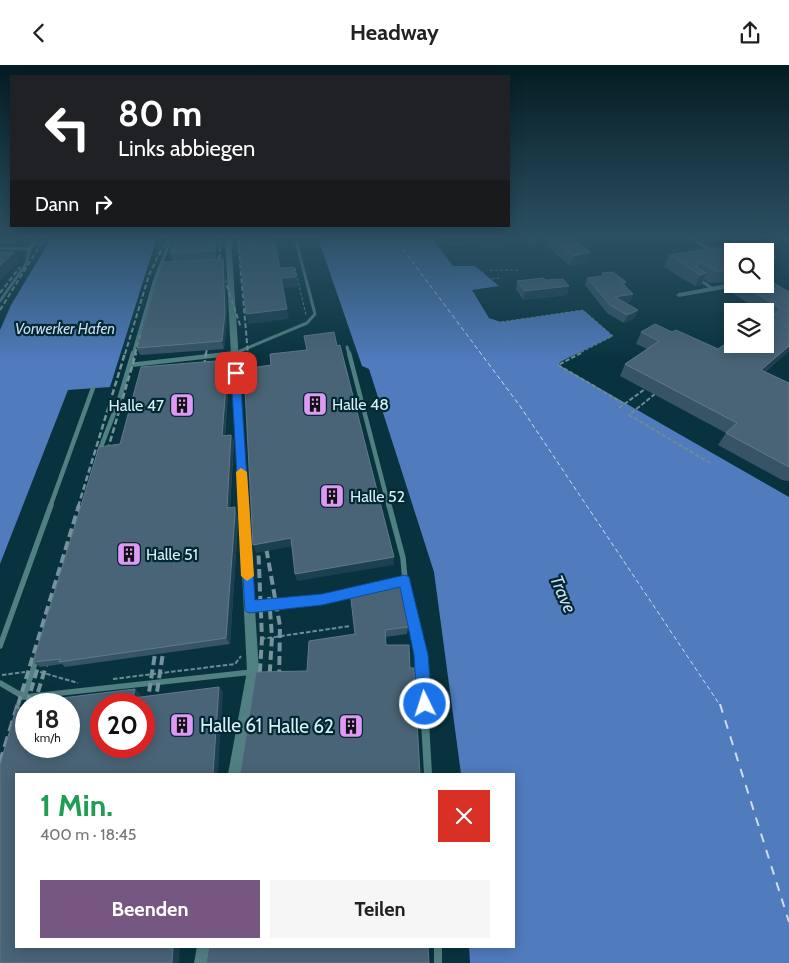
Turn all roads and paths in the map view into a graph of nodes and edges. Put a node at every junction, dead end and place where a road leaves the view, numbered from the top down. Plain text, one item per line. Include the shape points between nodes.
1 (16, 279) edge
2 (155, 279) edge
3 (227, 279) edge
4 (298, 279) edge
5 (306, 279) edge
6 (492, 279) edge
7 (698, 279) edge
8 (467, 282) dead end
9 (724, 287) edge
10 (713, 289) junction
11 (679, 295) dead end
12 (0, 301) edge
13 (501, 322) dead end
14 (308, 323) junction
15 (347, 347) dead end
16 (235, 354) junction
17 (130, 365) junction
18 (93, 388) dead end
19 (646, 388) dead end
20 (658, 392) edge
21 (624, 403) dead end
22 (619, 408) dead end
23 (98, 455) edge
24 (710, 463) dead end
25 (405, 581) junction
26 (249, 607) junction
27 (350, 626) dead end
28 (251, 640) junction
29 (0, 646) edge
30 (40, 647) edge
31 (244, 654) dead end
32 (32, 671) junction
33 (253, 671) junction
34 (0, 675) edge
35 (106, 679) dead end
36 (87, 682) dead end
37 (0, 683) edge
38 (17, 693) edge
39 (25, 693) edge
40 (59, 693) edge
41 (235, 773) edge
42 (428, 773) edge
43 (205, 948) edge
44 (438, 948) edge
45 (202, 963) edge
46 (438, 963) edge

1 - 12 lane
2 - 17 lane
3 - 16 street
4 - 14 path
5 - 14 lane via 315,314
6 - 8 path
7 - 10 lane
9 - 10 street
10 - 11 street
13 - 21 path via 583,310 612,336 558,365
14 - 16 lane
15 - 25 lane via 403,558
16 - 17 lane
16 - 26 street
17 - 23 lane
18 - 29 lane
19 - 22 path
20 - 24 path via 629,415
25 - 26 lane via 322,599
25 - 42 lane via 421,655
26 - 28 street
27 - 28 path
28 - 33 street
30 - 32 lane
31 - 35 path via 235,664
32 - 34 path
32 - 36 path via 78,683
32 - 39 lane
33 - 40 lane
33 - 41 street
37 - 38 lane
43 - 45 street
44 - 46 lane

